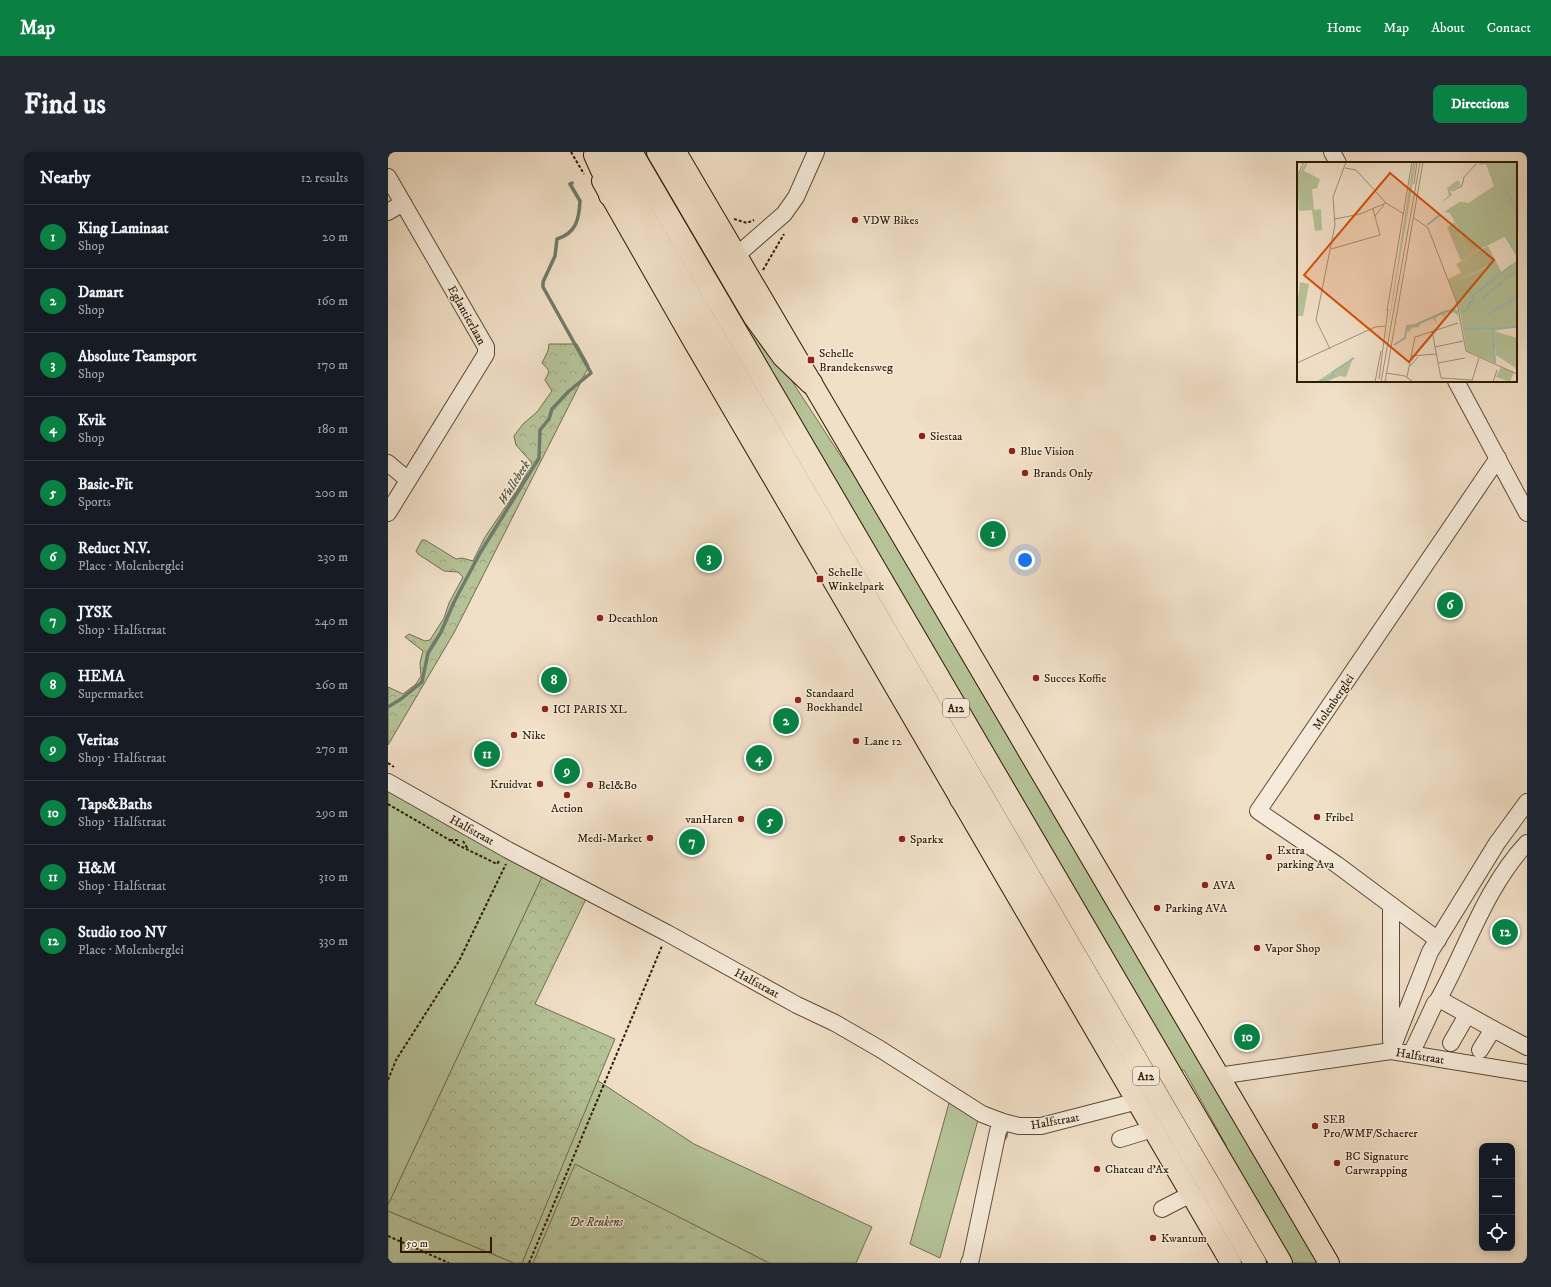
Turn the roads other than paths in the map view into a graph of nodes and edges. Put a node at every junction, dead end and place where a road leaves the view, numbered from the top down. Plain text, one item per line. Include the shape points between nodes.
1 (585, 152) edge
2 (593, 152) edge
3 (608, 152) edge
4 (632, 152) edge
5 (658, 152) edge
6 (676, 152) edge
7 (816, 152) edge
8 (1332, 152) edge
9 (1337, 162) edge
10 (388, 177) edge
11 (610, 196) junction
12 (403, 203) junction
13 (388, 212) edge
14 (737, 255) junction
15 (1457, 382) edge
16 (811, 383) junction
17 (1498, 458) junction
18 (388, 463) edge
19 (408, 480) junction
20 (388, 513) edge
21 (1527, 513) edge
22 (388, 782) edge
23 (961, 799) junction
24 (1527, 802) edge
25 (1527, 843) edge
26 (1472, 884) junction
27 (1037, 889) junction
28 (1491, 894) junction
29 (1391, 905) junction
30 (1438, 940) junction
31 (1438, 1000) junction
32 (1468, 1015) junction
33 (1493, 1029) junction
34 (1451, 1043) dead end
35 (1527, 1047) edge
36 (1480, 1050) dead end
37 (1391, 1051) junction
38 (1411, 1054) junction
39 (1527, 1073) edge
40 (1218, 1076) junction
41 (1138, 1101) junction
42 (1003, 1122) junction
43 (1153, 1128) junction
44 (1120, 1139) dead end
45 (1191, 1194) junction
46 (1162, 1209) dead end
47 (968, 1263) edge
48 (1231, 1263) edge
49 (1255, 1263) edge
50 (1281, 1263) edge
51 (1328, 1263) edge

1 - 11 main road
2 - 11 highway via 606,179
3 - 27 highway, A12
4 - 50 highway, A12
5 - 16 highway via 754,316 783,356
6 - 14 main road
7 - 14 street via 796,197 784,214
8 - 9 street
10 - 12 street, Eglantierlaan
11 - 23 main road
12 - 13 street
12 - 19 street, Eglantierlaan via 486,347 486,354
14 - 16 main road
15 - 17 street
16 - 40 main road
17 - 21 street
17 - 29 street, Molenberglei via 1258,811
18 - 19 street
19 - 20 street, Eglantierlaan
22 - 42 street, Halfstraat via 508,857 667,934 835,1023 982,1114
23 - 27 highway via 982,822 1011,864
23 - 41 main road
24 - 26 street via 1497,843
25 - 28 street via 1515,856
26 - 28 street
26 - 30 street
27 - 49 highway, A12
28 - 31 street
29 - 30 street, Molenberglei
29 - 37 street
30 - 37 street via 1430,952
31 - 32 street
31 - 38 street
32 - 33 street
32 - 34 street
33 - 35 street
33 - 36 street
37 - 38 street, Halfstraat
37 - 40 street, Halfstraat
38 - 39 street, Halfstraat
40 - 51 main road
41 - 42 street, Halfstraat via 1041,1126 1019,1126
41 - 43 main road
42 - 47 street via 998,1131 971,1259
43 - 44 street
43 - 45 main road
45 - 46 street
45 - 48 main road

